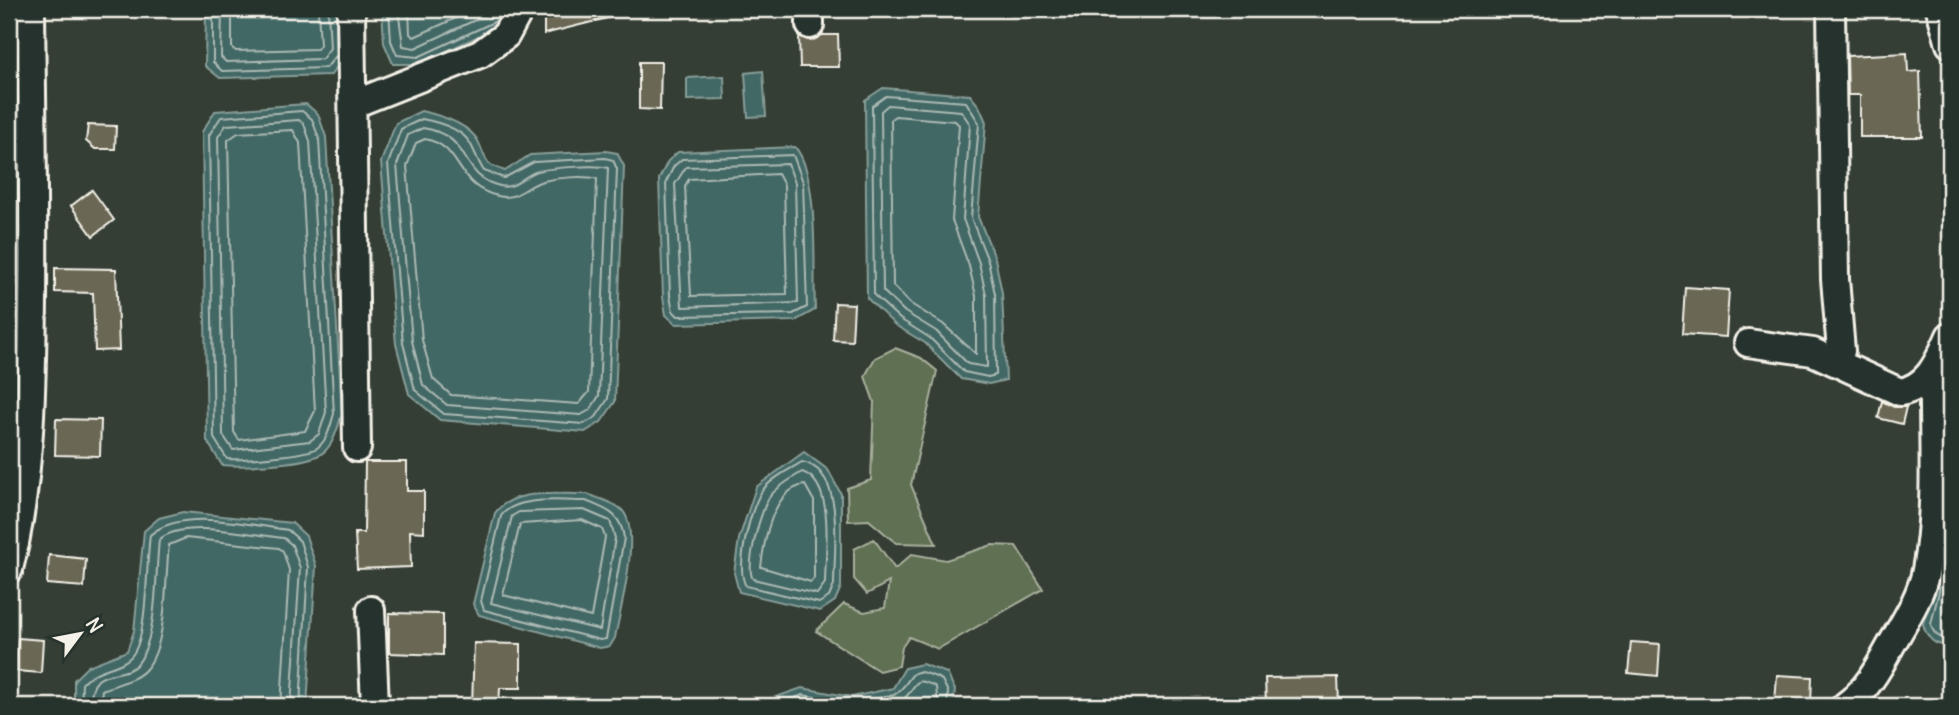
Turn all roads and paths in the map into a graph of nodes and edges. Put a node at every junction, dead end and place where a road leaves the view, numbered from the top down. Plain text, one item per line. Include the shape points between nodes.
1 (31, 9) edge
2 (351, 9) edge
3 (520, 9) edge
4 (1831, 9) edge
5 (1940, 9) edge
6 (1950, 44) edge
7 (354, 104) junction
8 (1950, 336) edge
9 (1748, 343) dead end
10 (1837, 361) junction
11 (1933, 373) junction
12 (357, 448) dead end
13 (12, 543) edge
14 (9, 569) edge
15 (371, 610) dead end
16 (375, 706) edge
17 (1845, 706) edge

1 - 13 street via 32,418 27,479
2 - 7 street
3 - 7 street via 506,35 480,54
4 - 10 street via 1835,279 1841,351
5 - 6 street
7 - 12 street
8 - 11 street
9 - 10 street via 1813,352
10 - 11 street via 1900,392 1911,390
11 - 17 street via 1926,573 1886,655 1866,687
13 - 14 street
15 - 16 street

